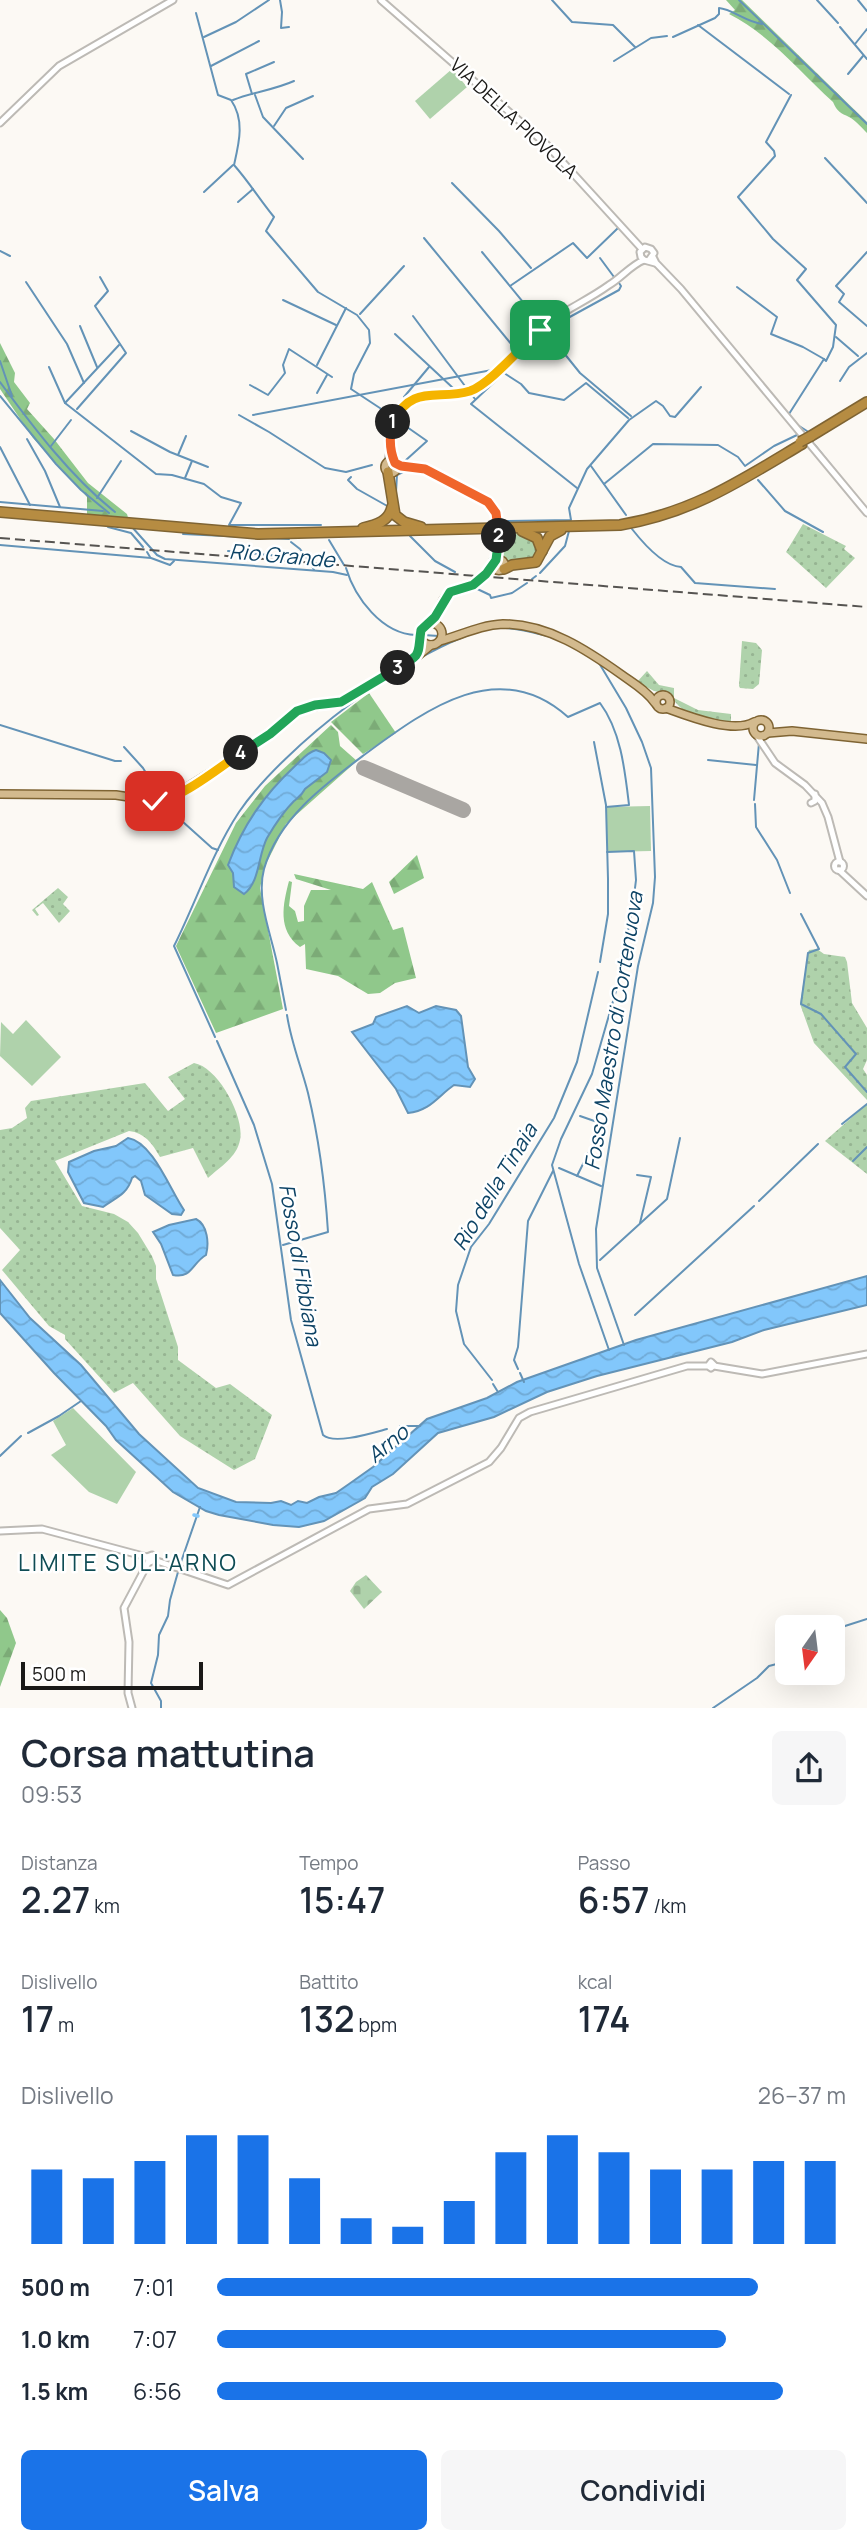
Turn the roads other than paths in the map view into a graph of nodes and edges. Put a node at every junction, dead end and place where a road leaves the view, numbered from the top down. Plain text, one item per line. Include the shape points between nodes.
1 (173, 0) edge
2 (380, 0) edge
3 (0, 123) edge
4 (643, 254) junction
5 (867, 404) edge
6 (801, 443) junction
7 (393, 468) junction
8 (392, 505) junction
9 (0, 510) edge
10 (867, 513) edge
11 (576, 527) junction
12 (423, 528) junction
13 (513, 528) junction
14 (351, 530) junction
15 (542, 553) junction
16 (500, 565) junction
17 (440, 608) junction
18 (429, 623) junction
19 (440, 628) junction
20 (458, 636) junction
21 (421, 639) junction
22 (440, 641) junction
23 (431, 645) junction
24 (416, 657) junction
25 (634, 683) junction
26 (662, 695) junction
27 (655, 703) junction
28 (668, 705) junction
29 (754, 722) junction
30 (736, 725) junction
31 (763, 732) junction
32 (867, 738) edge
33 (0, 794) edge
34 (815, 794) junction
35 (811, 803) dead end
36 (867, 896) edge
37 (867, 1354) edge
38 (0, 1531) edge
39 (150, 1559) junction
40 (132, 1707) edge

1 - 3 street via 59,66
2 - 4 street, VIA DELLA PIOVOLA via 547,145
4 - 7 street via 611,284 540,330 477,388 409,401 394,421 390,436
4 - 10 street via 681,289
5 - 6 highway, bridge
6 - 11 highway via 681,511 620,525
6 - 12 highway via 702,498 649,517 601,523
7 - 8 highway
7 - 16 main road, bridge via 425,469 488,502 498,523
8 - 12 highway via 399,520
8 - 14 highway via 383,521
9 - 13 highway via 258,534
9 - 14 highway via 234,530
11 - 13 highway
11 - 15 highway via 554,533
12 - 14 highway
13 - 15 highway via 537,538
15 - 16 highway via 534,563
16 - 17 main road, bridge via 473,585 452,590
17 - 18 main road
17 - 19 main road
18 - 19 main road
18 - 21 main road via 422,628
19 - 20 main road
19 - 22 main road
20 - 22 main road
20 - 25 main road via 493,625 533,628 578,646
21 - 23 main road
21 - 24 main road
22 - 23 main road
23 - 24 main road
24 - 33 main road via 348,699 297,711 262,740 167,800
25 - 26 main road
25 - 27 main road
26 - 27 main road
26 - 28 main road
27 - 28 main road via 659,708
28 - 30 main road via 699,720
29 - 30 main road
29 - 31 main road
29 - 31 main road via 762,719
30 - 31 main road
31 - 32 main road
31 - 34 street via 768,755
34 - 35 street
34 - 36 street via 828,817 845,876
37 - 39 street via 755,1374 687,1366 530,1412 519,1418 491,1461 407,1504 361,1513 228,1585
38 - 39 street via 42,1529
39 - 40 street via 124,1608

